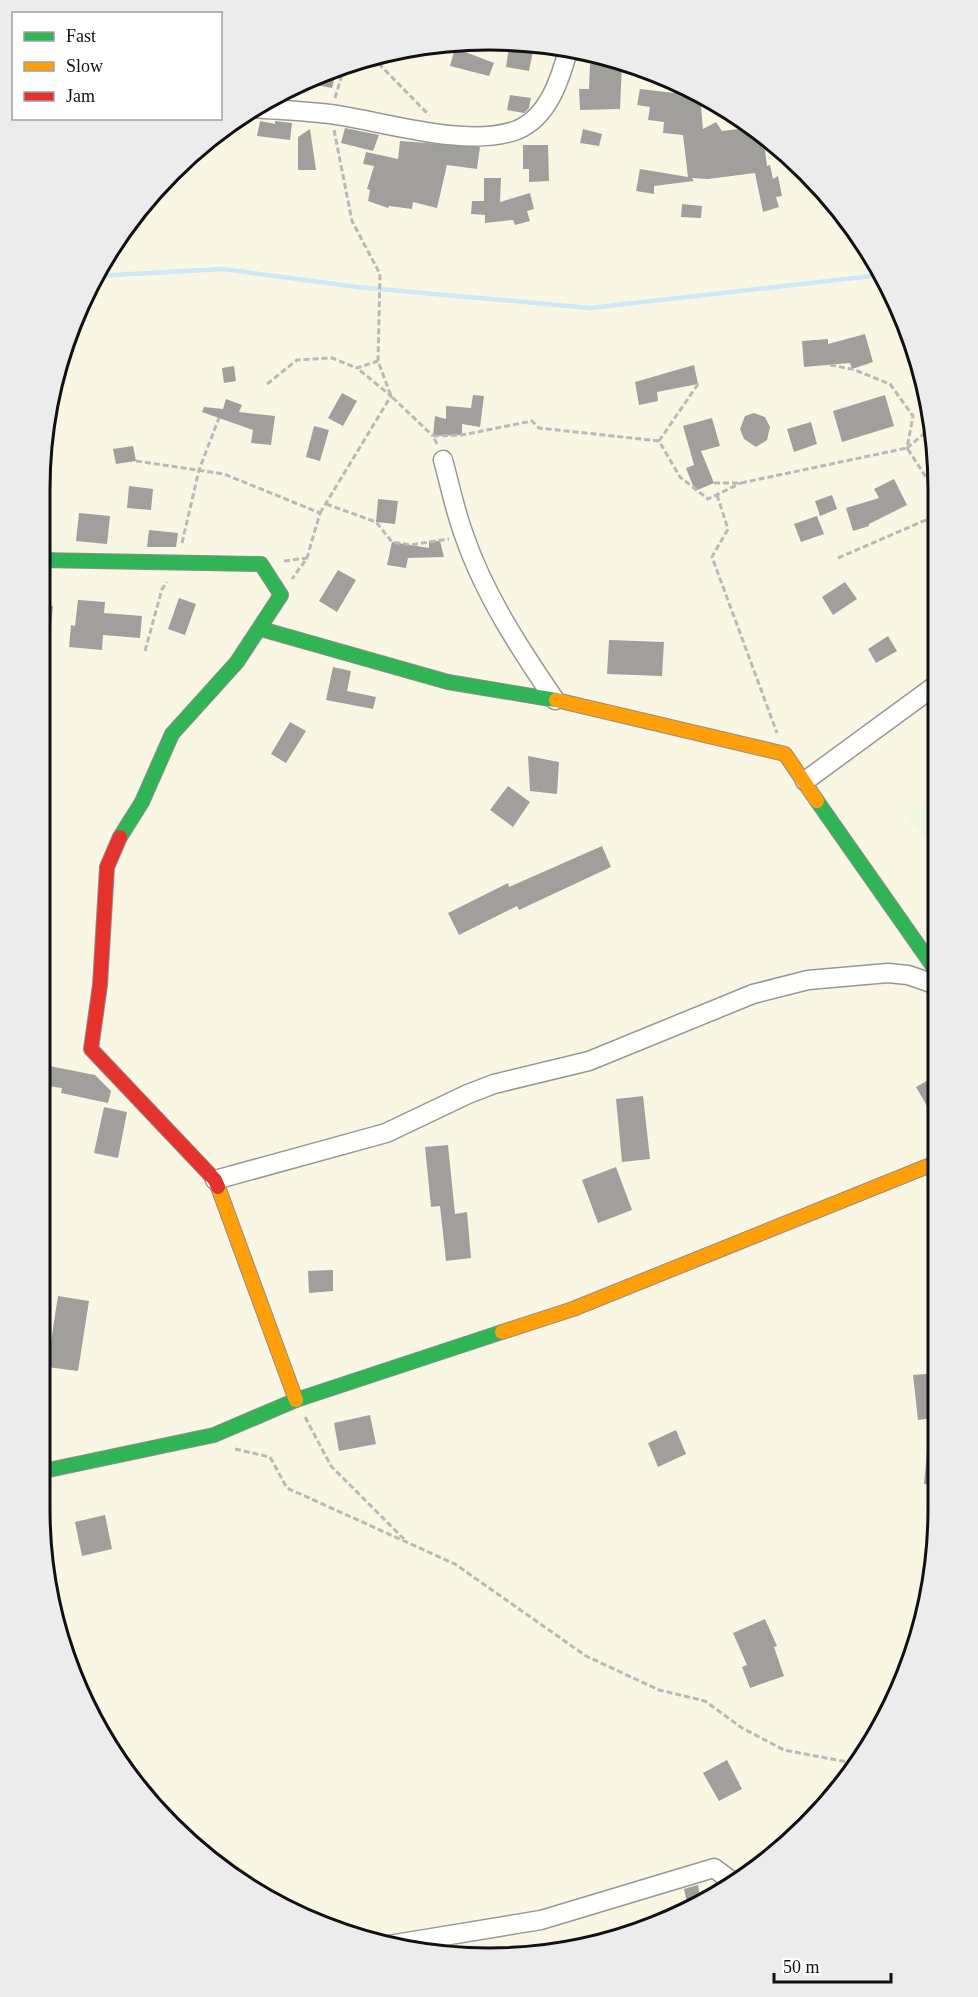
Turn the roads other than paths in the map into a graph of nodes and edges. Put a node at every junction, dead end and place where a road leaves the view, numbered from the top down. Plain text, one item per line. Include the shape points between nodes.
1 (565, 56) edge
2 (267, 109) edge
3 (443, 460) road end
4 (50, 560) edge
5 (261, 629) junction
6 (928, 692) edge
7 (555, 700) junction
8 (805, 781) junction
9 (928, 959) edge
10 (928, 982) edge
11 (928, 1166) edge
12 (215, 1180) junction
13 (296, 1400) junction
14 (50, 1470) edge
15 (726, 1877) edge
16 (414, 1941) edge

1 - 2 street via 553,92 530,122 517,130 484,136 448,134 331,114
3 - 7 street via 464,536 496,605
4 - 5 street via 261,564 281,595
5 - 7 street via 448,682
5 - 12 street via 237,662 172,734 106,867 100,985 91,1049
6 - 8 street
7 - 8 street via 785,754
8 - 9 street
10 - 12 street via 888,973 808,980 753,994 589,1061 494,1084 386,1133
11 - 13 street via 573,1309
12 - 13 street
13 - 14 street via 214,1435
15 - 16 street via 714,1868 541,1920

